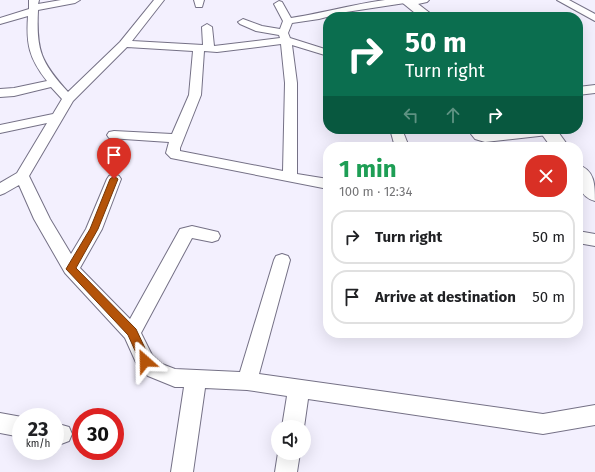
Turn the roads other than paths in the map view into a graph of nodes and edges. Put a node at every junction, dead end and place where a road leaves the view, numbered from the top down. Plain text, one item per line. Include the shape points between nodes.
1 (75, 0) edge
2 (159, 0) edge
3 (424, 0) edge
4 (562, 0) edge
5 (407, 1) edge
6 (279, 4) dead end
7 (34, 6) edge
8 (354, 7) junction
9 (336, 12) edge
10 (356, 12) edge
11 (421, 12) edge
12 (323, 16) edge
13 (595, 18) edge
14 (0, 21) edge
15 (288, 21) junction
16 (243, 22) dead end
17 (207, 27) dead end
18 (285, 37) junction
19 (124, 44) junction
20 (204, 49) junction
21 (323, 51) edge
22 (54, 83) junction
23 (595, 89) edge
24 (583, 90) edge
25 (0, 93) edge
26 (68, 99) junction
27 (58, 117) junction
28 (0, 129) edge
29 (478, 134) edge
30 (516, 134) edge
31 (114, 135) dead end
32 (177, 138) junction
33 (22, 176) junction
34 (290, 176) junction
35 (583, 178) edge
36 (114, 179) dead end
37 (323, 183) edge
38 (0, 190) edge
39 (595, 194) edge
40 (212, 236) dead end
41 (583, 239) edge
42 (595, 240) edge
43 (282, 260) dead end
44 (71, 269) junction
45 (132, 332) junction
46 (196, 378) junction
47 (247, 381) junction
48 (299, 388) junction
49 (595, 415) edge
50 (294, 420) edge
51 (0, 423) edge
52 (12, 425) edge
53 (288, 460) edge
54 (182, 472) edge
55 (286, 472) edge

1 - 7 street
2 - 19 street
3 - 5 street
4 - 13 street
5 - 8 street
5 - 11 street
6 - 15 street
7 - 14 street
7 - 22 street via 36,57
8 - 9 street
8 - 10 street
12 - 15 street
15 - 18 street
16 - 18 street
17 - 20 street
18 - 20 street via 224,49
18 - 21 street
18 - 34 street via 291,83
19 - 20 street
19 - 26 street
20 - 32 street via 196,95
22 - 25 street
22 - 26 street
23 - 24 street
26 - 27 street
27 - 28 street
27 - 33 street
29 - 30 street via 485,138
31 - 32 street
32 - 34 street via 173,151 176,155
33 - 38 street
33 - 44 street via 42,219
34 - 37 street
35 - 39 street
36 - 44 street via 94,229
40 - 45 street via 186,233
41 - 42 street
43 - 47 street
44 - 45 street
45 - 46 street via 145,361 155,370 175,378
46 - 47 street
46 - 54 street
47 - 48 street
48 - 49 street via 543,424
48 - 50 street
51 - 52 street
53 - 55 street

